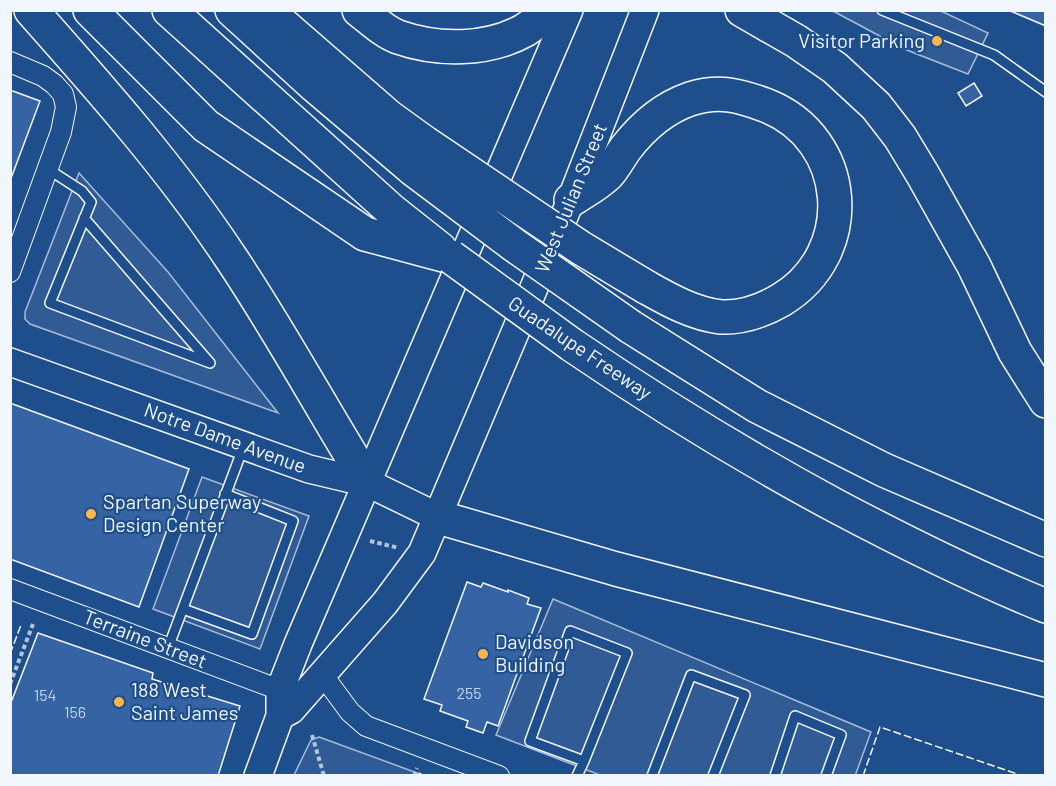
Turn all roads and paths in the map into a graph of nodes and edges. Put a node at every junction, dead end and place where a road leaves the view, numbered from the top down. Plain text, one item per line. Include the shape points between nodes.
1 (90, 10) edge
2 (169, 10) edge
3 (232, 10) edge
4 (266, 10) edge
5 (360, 10) edge
6 (552, 10) edge
7 (569, 10) edge
8 (645, 10) edge
9 (742, 10) edge
10 (882, 10) edge
11 (33, 13) edge
12 (10, 62) edge
13 (1046, 92) edge
14 (419, 156) junction
15 (48, 169) junction
16 (571, 200) junction
17 (84, 218) junction
18 (385, 224) junction
19 (10, 272) edge
20 (10, 362) edge
21 (1046, 400) edge
22 (244, 446) junction
23 (368, 483) junction
24 (225, 494) junction
25 (438, 517) junction
26 (1046, 540) edge
27 (370, 541) dead end
28 (401, 548) dead end
29 (10, 589) edge
30 (1046, 606) edge
31 (183, 609) junction
32 (33, 624) dead end
33 (298, 644) junction
34 (168, 648) junction
35 (322, 674) junction
36 (1046, 680) edge
37 (10, 684) edge
38 (280, 703) junction
39 (312, 735) dead end
40 (584, 761) junction
41 (417, 768) dead end
42 (258, 776) edge
43 (324, 776) edge
44 (414, 776) edge
45 (499, 776) edge
46 (577, 776) edge
47 (652, 776) edge
48 (713, 776) edge
49 (775, 776) edge
50 (826, 776) edge

1 - 18 highway via 206,126 365,234
2 - 18 highway
3 - 14 highway via 314,85
4 - 14 highway via 389,117
5 - 6 highway via 396,36 437,46 465,46 510,36
7 - 23 main road
8 - 16 main road, West Julian Street
9 - 21 highway via 835,68 876,106 923,175 974,266 1015,352
10 - 13 lane via 994,55
11 - 23 highway via 142,138 208,225
12 - 15 street via 43,76 63,94 65,120
14 - 16 highway, bridge via 645,287 682,306 721,317 743,316 786,297 808,279 835,227 831,173 817,144 792,120 738,94 691,99 658,116 625,149 608,174
14 - 26 highway, bridge via 514,245 631,327 768,412 884,470
15 - 17 lane via 82,191 91,202
15 - 19 street
16 - 25 main road, West Julian Street
17 - 17 lane via 50,303 210,363 136,278
18 - 30 highway, Guadalupe Freeway, bridge via 451,257 614,374 764,467 957,568
20 - 22 main road, Notre Dame Avenue
22 - 23 main road, Notre Dame Avenue via 309,469
22 - 24 lane
23 - 25 main road, Notre Dame Avenue
23 - 33 main road
24 - 31 lane
24 - 31 lane via 293,521 252,634
25 - 35 main road, West Julian Street via 417,561
25 - 36 highway via 616,569
27 - 28 path
29 - 34 street, Terraine Street
31 - 34 lane
32 - 37 path
33 - 35 main road
33 - 38 main road
34 - 38 street, Terraine Street
35 - 38 main road, West Julian Street via 291,710
35 - 45 street via 350,712 366,726
38 - 42 main road
39 - 43 path
40 - 40 lane via 530,741 570,631 627,653
40 - 46 lane
41 - 44 path
47 - 48 lane via 691,675 745,695
49 - 50 lane via 795,716 841,735

